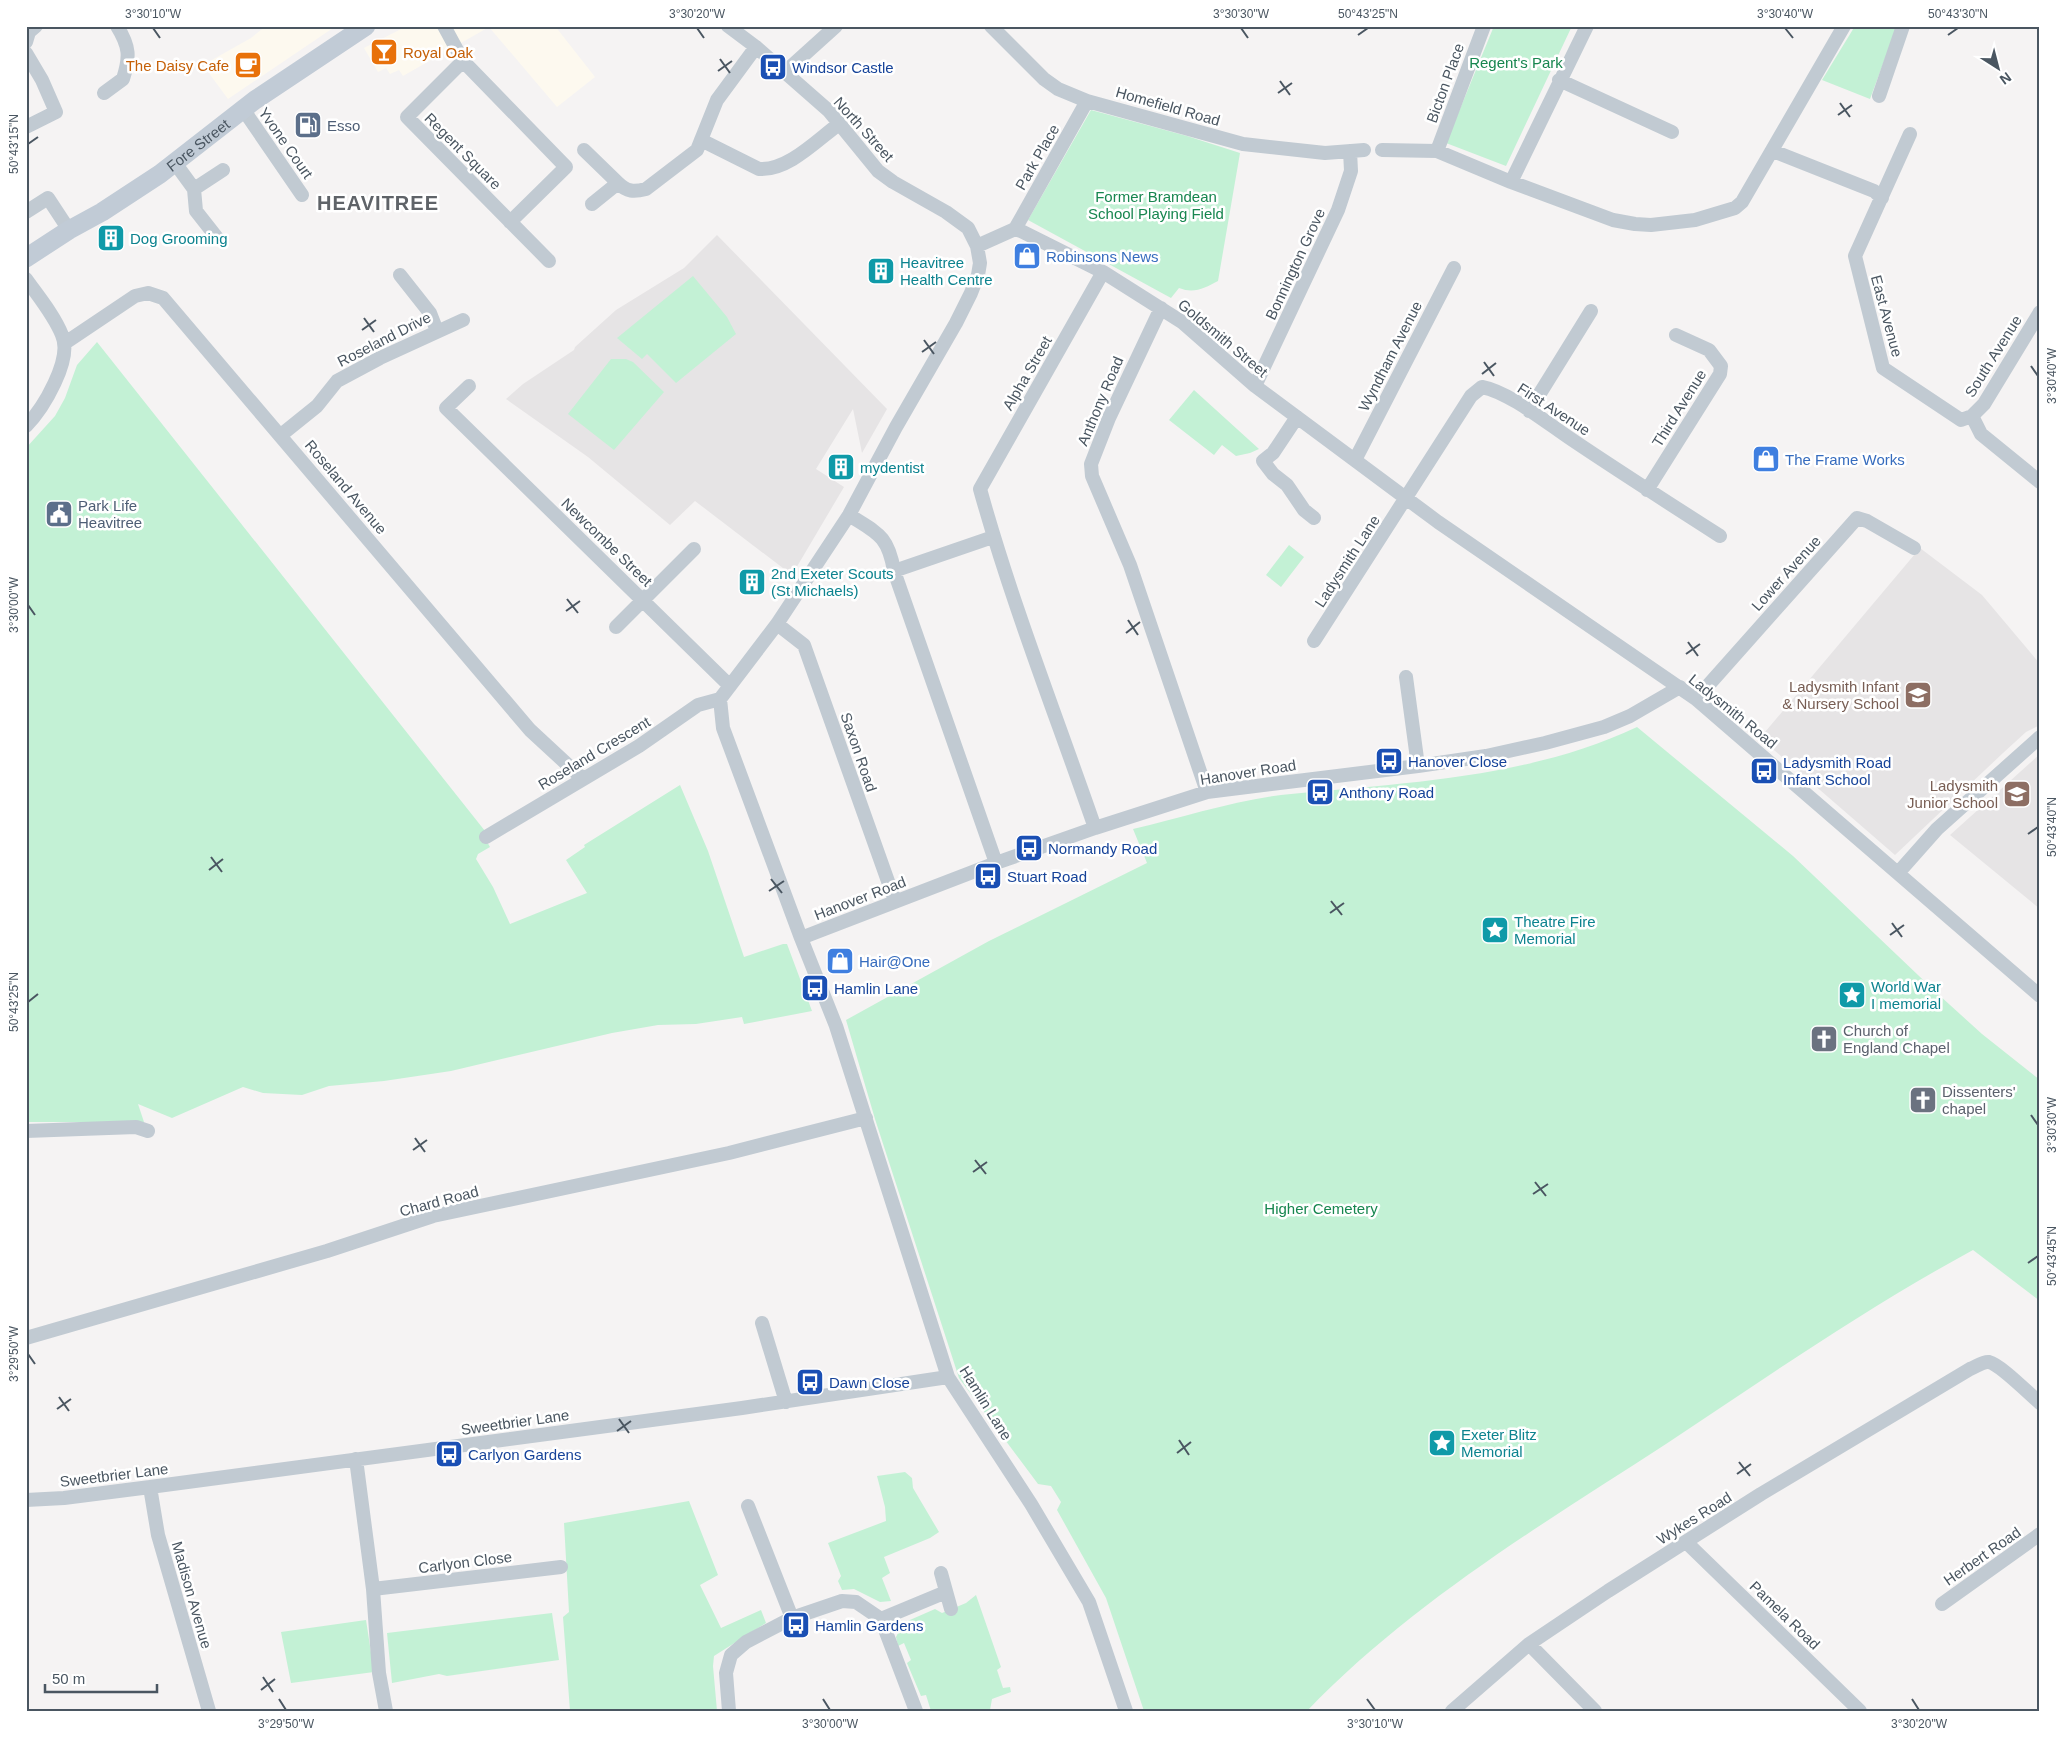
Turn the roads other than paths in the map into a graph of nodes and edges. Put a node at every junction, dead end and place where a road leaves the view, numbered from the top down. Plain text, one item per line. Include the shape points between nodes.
1 (36, 26) edge
2 (117, 26) edge
3 (366, 26) edge
4 (444, 26) edge
5 (728, 26) edge
6 (836, 26) edge
7 (991, 26) edge
8 (1484, 26) edge
9 (1587, 26) edge
10 (1844, 26) edge
11 (1903, 26) edge
12 (26, 42) edge
13 (756, 47) junction
14 (26, 53) edge
15 (463, 61) junction
16 (785, 72) junction
17 (1559, 80) junction
18 (104, 93) dead end
19 (1879, 96) dead end
20 (1088, 101) junction
21 (242, 109) junction
22 (839, 124) junction
23 (26, 127) edge
24 (1672, 132) dead end
25 (1910, 134) dead end
26 (701, 140) junction
27 (584, 150) dead end
28 (1382, 150) dead end
29 (1357, 151) joint
30 (1437, 151) junction
31 (1773, 152) junction
32 (175, 163) junction
33 (223, 170) dead end
34 (1511, 182) junction
35 (618, 183) junction
36 (194, 189) junction
37 (302, 196) dead end
38 (1882, 198) junction
39 (592, 204) dead end
40 (26, 212) edge
41 (510, 222) junction
42 (1014, 229) junction
43 (69, 230) junction
44 (218, 239) dead end
45 (977, 246) junction
46 (26, 258) edge
47 (549, 261) dead end
48 (1454, 268) dead end
49 (1103, 272) junction
50 (400, 275) dead end
51 (26, 279) edge
52 (1161, 308) junction
53 (1591, 311) dead end
54 (2040, 312) edge
55 (463, 320) dead end
56 (438, 331) junction
57 (1676, 335) dead end
58 (64, 343) junction
59 (469, 386) dead end
60 (1255, 386) junction
61 (1529, 411) junction
62 (1972, 416) junction
63 (1297, 417) junction
64 (26, 426) edge
65 (281, 435) junction
66 (1354, 460) junction
67 (2040, 482) edge
68 (1647, 490) junction
69 (1407, 498) junction
70 (848, 515) junction
71 (1314, 518) dead end
72 (1720, 536) dead end
73 (993, 538) junction
74 (1914, 548) dead end
75 (694, 549) dead end
76 (894, 571) junction
77 (643, 600) junction
78 (777, 624) junction
79 (616, 627) dead end
80 (1314, 641) dead end
81 (1406, 677) dead end
82 (730, 686) junction
83 (1680, 687) junction
84 (720, 699) junction
85 (1696, 700) junction
86 (2040, 736) edge
87 (1418, 766) junction
88 (583, 779) junction
89 (1207, 792) junction
90 (1094, 828) junction
91 (486, 837) dead end
92 (996, 862) junction
93 (1898, 873) junction
94 (894, 902) junction
95 (801, 938) junction
96 (2040, 996) edge
97 (866, 1118) junction
98 (26, 1131) edge
99 (148, 1131) dead end
100 (762, 1323) dead end
101 (26, 1338) edge
102 (948, 1377) junction
103 (786, 1402) junction
104 (2040, 1404) edge
105 (356, 1459) junction
106 (150, 1487) junction
107 (26, 1500) edge
108 (748, 1506) dead end
109 (2040, 1534) edge
110 (1686, 1542) junction
111 (561, 1568) dead end
112 (941, 1573) dead end
113 (372, 1589) junction
114 (946, 1592) junction
115 (1942, 1604) dead end
116 (951, 1609) dead end
117 (792, 1618) junction
118 (881, 1619) junction
119 (1529, 1644) junction
120 (209, 1711) edge
121 (386, 1711) edge
122 (729, 1711) edge
123 (916, 1711) edge
124 (1126, 1711) edge
125 (1452, 1711) edge
126 (1595, 1711) edge
127 (1860, 1711) edge

1 - 12 street via 29,32
2 - 18 street via 126,42 128,61 124,79
3 - 21 main road, Fore Street
4 - 15 street
5 - 13 street, North Street
6 - 16 street
7 - 20 street, Homefield Road via 1044,79 1058,89
8 - 30 street, Bicton Place
9 - 17 street
10 - 31 street
11 - 19 street
13 - 16 street, North Street
13 - 26 street via 717,100
14 - 23 street via 56,112
15 - 41 street, Regent Square via 407,118
15 - 41 street via 566,167
16 - 22 street, North Street
17 - 24 street
17 - 34 street
20 - 29 street, Homefield Road via 1243,144 1316,152
20 - 42 street, Park Place
21 - 32 main road, Fore Street
21 - 37 street, Yvone Court
22 - 26 street via 783,165 768,170 759,169
22 - 45 street, North Street via 878,171 962,222
25 - 38 street, East Avenue
26 - 35 street via 697,150 646,189 624,190
27 - 35 street
28 - 30 street
29 - 60 street, Bonnington Grove via 1338,210
30 - 34 street
31 - 34 street via 1735,208 1695,220 1660,225 1613,220
31 - 38 street via 1874,191
32 - 36 street
32 - 43 main road, Fore Street
33 - 36 street
35 - 39 street
36 - 44 street via 196,211
38 - 62 street, East Avenue via 1855,256 1884,368 1961,420
40 - 43 street via 48,198
41 - 47 street, Regent Square
42 - 45 street
42 - 49 street, Goldsmith Street
43 - 46 main road, Fore Street
45 - 70 street via 980,263 971,293
48 - 66 street, Wyndham Avenue
49 - 52 street, Goldsmith Street
49 - 73 street, Alpha Street via 980,489
50 - 56 street via 430,313
51 - 58 street
52 - 60 street, Goldsmith Street
52 - 89 street, Anthony Road via 1108,418 1091,464 1092,476 1130,565
53 - 61 street
54 - 62 street, South Avenue via 1984,404
55 - 56 street, Roseland Drive
56 - 65 street, Roseland Drive via 337,381 317,406
57 - 68 street, Third Avenue via 1710,350 1721,366 1720,374
58 - 64 street via 60,367 48,395
58 - 65 street, Roseland Avenue via 134,296 156,294 163,298
59 - 77 street, Newcombe Street via 446,408
60 - 63 street, Goldsmith Street
61 - 68 street, First Avenue
61 - 69 street, First Avenue via 1497,391 1482,387 1477,390
62 - 67 street via 1981,434
63 - 66 street, Goldsmith Street
63 - 71 street via 1263,461
65 - 88 street, Roseland Avenue via 530,730
66 - 69 street, Goldsmith Street
68 - 72 street, First Avenue
69 - 80 street, Ladysmith Lane
69 - 83 street, Ladysmith Road via 1454,534
70 - 76 street via 886,541
70 - 78 street
73 - 76 street
73 - 90 street
74 - 85 street, Lower Avenue via 1857,518
75 - 77 street
76 - 92 street
77 - 79 street
77 - 82 street, Newcombe Street
78 - 82 street
78 - 94 street, Saxon Road via 804,646
81 - 87 street
82 - 84 street
83 - 85 street, Ladysmith Road
83 - 87 street, Hanover Road via 1630,716 1604,726 1486,756
84 - 88 street, Roseland Crescent via 698,705 640,746
84 - 95 street, Hamlin Lane via 723,728
85 - 93 street, Ladysmith Road
86 - 93 street via 1938,829
87 - 89 street, Hanover Road
88 - 91 street, Roseland Crescent
89 - 90 street, Hanover Road
90 - 92 street, Hanover Road
92 - 94 street, Hanover Road
93 - 96 street, Ladysmith Road
94 - 95 street, Hanover Road
95 - 97 street, Hamlin Lane via 836,1026
97 - 101 street, Chard Road via 729,1153 433,1216 327,1251
97 - 102 street, Hamlin Lane
98 - 99 street via 136,1128
100 - 103 street
102 - 103 street, Sweetbrier Lane
102 - 124 street, Hamlin Lane via 1031,1504 1089,1602
103 - 105 street, Sweetbrier Lane
104 - 110 street, Wykes Road via 2002,1370 1991,1363 1982,1363
105 - 106 street, Sweetbrier Lane
105 - 113 street
106 - 107 street, Sweetbrier Lane
106 - 120 street, Madison Avenue via 158,1535
108 - 117 street
109 - 115 street, Herbert Road
110 - 119 street, Wykes Road
110 - 127 street, Pamela Road
111 - 113 street, Carlyon Close
112 - 114 street
113 - 121 street via 379,1673
114 - 116 street
114 - 118 street
117 - 118 street via 842,1601 856,1602
117 - 122 street via 746,1642 730,1655 726,1673
118 - 123 street
119 - 125 street, Wykes Road
119 - 126 street

